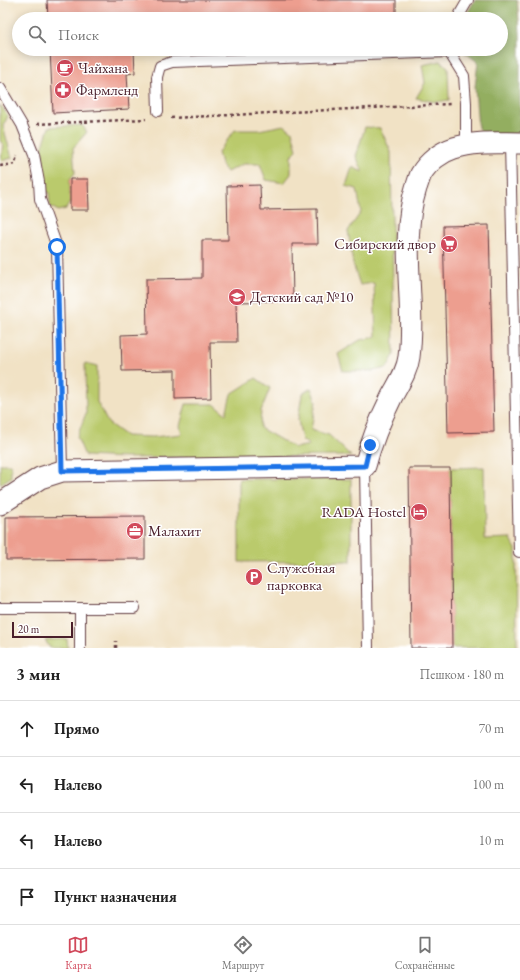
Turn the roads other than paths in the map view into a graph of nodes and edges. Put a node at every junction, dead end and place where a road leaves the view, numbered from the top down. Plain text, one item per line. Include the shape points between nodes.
1 (468, 0) edge
2 (461, 12) edge
3 (324, 56) edge
4 (453, 56) edge
5 (0, 88) edge
6 (158, 111) dead end
7 (515, 143) edge
8 (466, 145) junction
9 (365, 466) junction
10 (62, 471) junction
11 (0, 504) edge
12 (519, 552) edge
13 (0, 608) edge
14 (80, 608) junction
15 (135, 608) dead end
16 (80, 648) edge
17 (368, 648) edge

1 - 2 lane
3 - 6 lane via 172,62 160,66 157,77
4 - 8 lane via 464,76
5 - 10 lane via 22,125 34,155 40,200 57,247
7 - 8 street
7 - 12 lane
8 - 9 street via 452,148 432,160 421,174 412,203 409,234 409,358 405,373 392,395 370,445
9 - 10 street
9 - 17 lane
10 - 11 street via 40,478
13 - 14 lane
14 - 15 lane
14 - 16 lane

